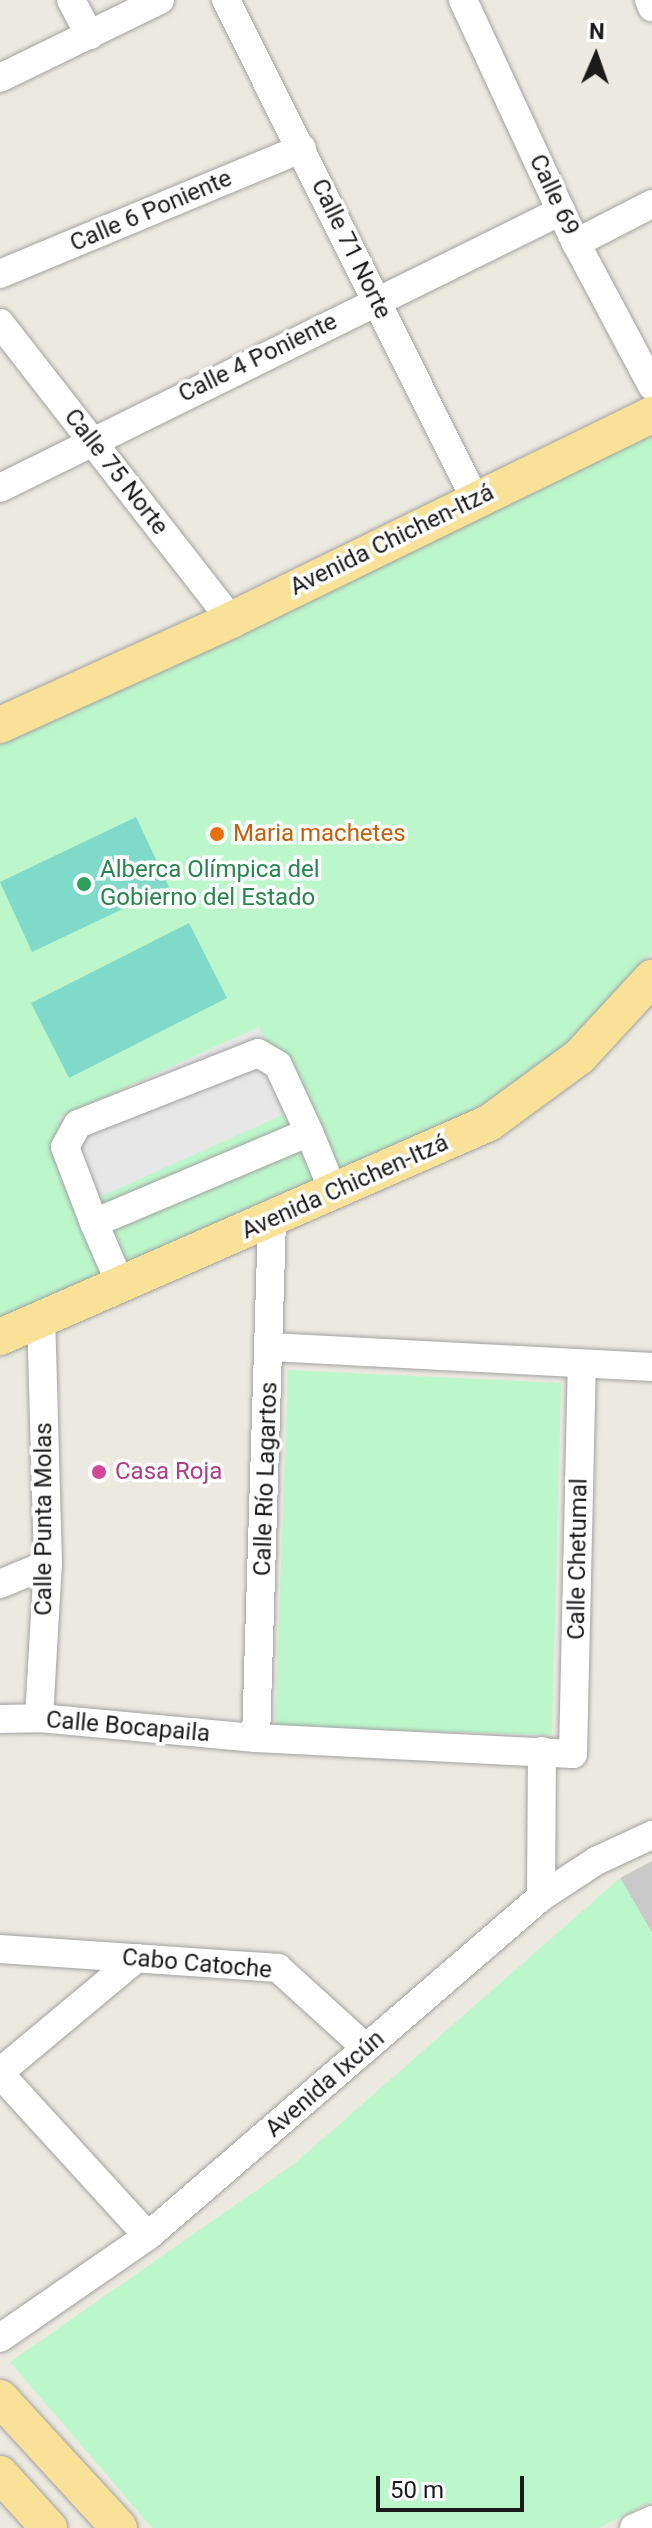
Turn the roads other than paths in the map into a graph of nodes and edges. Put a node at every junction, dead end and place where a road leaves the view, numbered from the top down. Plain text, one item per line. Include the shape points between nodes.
1 (71, 0) edge
2 (160, 0) edge
3 (226, 0) edge
4 (463, 0) edge
5 (649, 0) edge
6 (652, 7) edge
7 (90, 35) junction
8 (0, 78) edge
9 (302, 148) junction
10 (652, 204) edge
11 (561, 211) junction
12 (576, 243) junction
13 (0, 274) edge
14 (375, 300) junction
15 (0, 323) edge
16 (652, 386) edge
17 (652, 415) edge
18 (92, 441) junction
19 (0, 488) edge
20 (475, 499) junction
21 (231, 620) junction
22 (0, 725) edge
23 (649, 991) edge
24 (309, 1132) junction
25 (334, 1193) junction
26 (272, 1220) junction
27 (94, 1223) junction
28 (120, 1283) junction
29 (41, 1319) junction
30 (0, 1337) edge
31 (270, 1347) junction
32 (582, 1364) junction
33 (652, 1367) edge
34 (48, 1564) junction
35 (0, 1584) edge
36 (39, 1718) junction
37 (0, 1719) edge
38 (256, 1738) junction
39 (542, 1751) junction
40 (573, 1754) joint
41 (652, 1835) edge
42 (541, 1897) junction
43 (0, 1949) edge
44 (137, 1958) junction
45 (366, 2048) junction
46 (0, 2073) edge
47 (148, 2236) junction
48 (0, 2338) edge
49 (0, 2398) edge
50 (0, 2474) edge
51 (652, 2520) edge
52 (49, 2528) edge
53 (119, 2528) edge
54 (634, 2528) edge

1 - 7 street
2 - 7 street
3 - 9 street, Calle 71 Norte
4 - 11 street, Calle 69
5 - 6 street
7 - 8 street
9 - 13 street, Calle 6 Poniente
9 - 14 street, Calle 71 Norte
10 - 12 street
11 - 12 street, Calle 69
11 - 14 street, Calle 4 Poniente
12 - 16 street, Calle 69
14 - 18 street, Calle 4 Poniente
14 - 20 street, Calle 71 Norte
15 - 18 street, Calle 75 Norte
17 - 20 main road, Avenida Chichen-Itzá
18 - 19 street, Calle 4 Poniente
18 - 21 street, Calle 75 Norte
20 - 21 main road, Avenida Chichen-Itzá
21 - 22 main road, Avenida Chichen-Itzá
23 - 25 main road, Avenida Chichen-Itzá via 579,1057 489,1123
24 - 25 street
24 - 27 street
24 - 27 street via 278,1065 258,1053 78,1124 65,1147
25 - 26 main road, Avenida Chichen-Itzá
26 - 28 main road, Avenida Chichen-Itzá
26 - 31 street, Calle Río Lagartos
27 - 28 street
28 - 29 main road, Avenida Chichen-Itzá
29 - 30 main road, Avenida Chichen-Itzá
29 - 34 street, Calle Punta Molas
31 - 32 street
31 - 38 street, Calle Río Lagartos
32 - 33 street
32 - 40 street, Calle Chetumal
34 - 35 street
34 - 36 street, Calle Punta Molas
36 - 37 street, Calle Bocapaila
36 - 38 street, Calle Bocapaila
38 - 39 street, Calle Bocapaila
39 - 40 street, Calle Bocapaila
39 - 42 street
41 - 42 street, Avenida Ixcún via 596,1861
42 - 45 street, Avenida Ixcún
43 - 44 street, Cabo Catoche
44 - 45 street, Cabo Catoche via 278,1968
44 - 46 street
45 - 47 street, Avenida Ixcún
46 - 47 street
47 - 48 street, Avenida Ixcún
49 - 53 main road
50 - 52 main road
51 - 54 street

